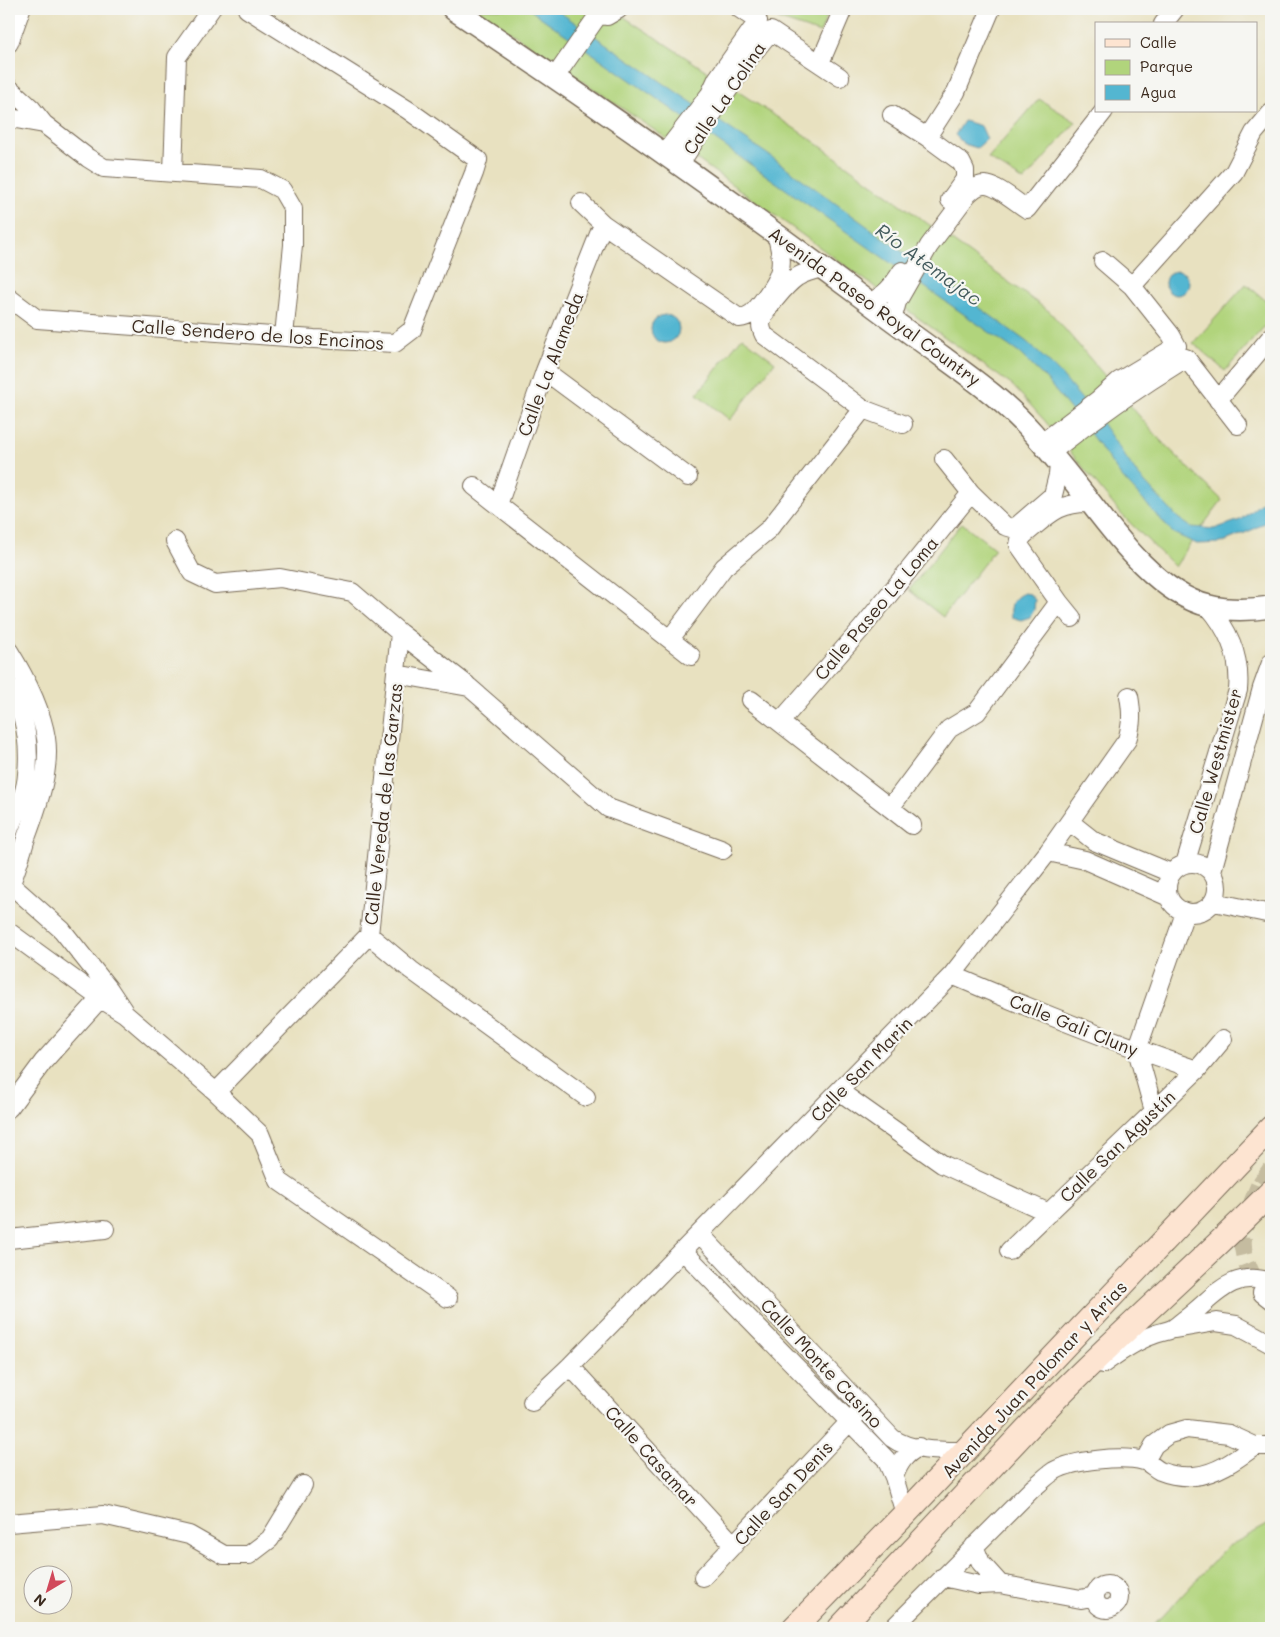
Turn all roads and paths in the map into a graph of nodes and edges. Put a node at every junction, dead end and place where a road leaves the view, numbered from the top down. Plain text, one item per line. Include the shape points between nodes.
1 (22, 9) edge
2 (210, 9) edge
3 (247, 9) edge
4 (453, 9) edge
5 (740, 9) edge
6 (843, 9) edge
7 (991, 9) edge
8 (1175, 9) edge
9 (605, 12) edge
10 (1165, 22) edge
11 (9, 43) edge
12 (820, 63) junction
13 (559, 70) junction
14 (840, 77) dead end
15 (9, 88) edge
16 (717, 96) junction
17 (1103, 112) edge
18 (1271, 113) edge
19 (892, 115) dead end
20 (9, 121) edge
21 (44, 124) junction
22 (927, 137) junction
23 (677, 152) junction
24 (173, 172) junction
25 (581, 203) dead end
26 (603, 224) junction
27 (776, 234) junction
28 (925, 244) junction
29 (1103, 261) dead end
30 (823, 268) junction
31 (1132, 286) junction
32 (896, 291) junction
33 (9, 298) edge
34 (869, 302) junction
35 (892, 320) junction
36 (284, 336) junction
37 (1271, 338) edge
38 (545, 371) junction
39 (1218, 400) junction
40 (1103, 406) junction
41 (863, 409) junction
42 (903, 424) dead end
43 (1238, 425) dead end
44 (1055, 447) junction
45 (944, 459) dead end
46 (688, 477) dead end
47 (474, 486) dead end
48 (971, 493) junction
49 (1091, 503) junction
50 (498, 505) junction
51 (176, 541) dead end
52 (1059, 602) junction
53 (1208, 606) junction
54 (1271, 607) edge
55 (1072, 618) dead end
56 (400, 633) junction
57 (670, 640) junction
58 (9, 651) edge
59 (691, 656) dead end
60 (1268, 671) edge
61 (396, 674) junction
62 (1239, 674) junction
63 (468, 687) junction
64 (9, 688) edge
65 (1129, 696) dead end
66 (751, 700) dead end
67 (780, 722) junction
68 (890, 808) junction
69 (1070, 822) junction
70 (912, 826) dead end
71 (9, 830) edge
72 (1094, 841) junction
73 (723, 850) dead end
74 (1048, 852) junction
75 (1085, 860) junction
76 (1178, 868) junction
77 (1212, 871) junction
78 (9, 885) edge
79 (1169, 897) junction
80 (1214, 902) junction
81 (1186, 913) junction
82 (1271, 914) edge
83 (9, 932) edge
84 (369, 935) junction
85 (952, 975) junction
86 (105, 994) junction
87 (1223, 1039) dead end
88 (1137, 1050) junction
89 (1196, 1070) junction
90 (839, 1091) junction
91 (216, 1092) junction
92 (586, 1097) dead end
93 (9, 1108) edge
94 (1154, 1111) junction
95 (1271, 1128) edge
96 (1271, 1192) tunnel mouth
97 (1049, 1213) junction
98 (105, 1230) dead end
99 (700, 1234) junction
100 (9, 1239) edge
101 (683, 1251) junction
102 (1009, 1251) dead end
103 (1268, 1291) edge
104 (448, 1298) dead end
105 (1172, 1329) junction
106 (1271, 1344) edge
107 (570, 1366) junction
108 (1056, 1398) junction
109 (532, 1402) dead end
110 (863, 1408) junction
111 (850, 1421) junction
112 (1263, 1446) edge
113 (919, 1447) junction
114 (965, 1451) junction
115 (1145, 1461) junction
116 (894, 1477) junction
117 (303, 1485) dead end
118 (906, 1514) junction
119 (9, 1523) edge
120 (734, 1545) junction
121 (974, 1546) junction
122 (703, 1577) dead end
123 (942, 1577) junction
124 (1000, 1584) junction
125 (1095, 1596) dead end
126 (794, 1628) edge
127 (840, 1628) edge
128 (893, 1628) edge

1 - 11 street
2 - 24 street via 177,57
3 - 36 street, Calle Sendero de los Encinos via 408,110 478,160 412,330 395,343
4 - 13 street, Avenida Paseo Royal Country
5 - 16 street, Calle La Colina via 758,21 717,79
6 - 12 street
7 - 22 street via 956,92
8 - 10 street
9 - 13 street
12 - 14 street, Calle La Colina
12 - 16 street, Calle La Colina via 771,31
13 - 23 street, Avenida Paseo Royal Country
15 - 21 street
16 - 23 street, Calle La Colina
17 - 28 street via 1027,209 984,184 967,195
18 - 31 street via 1254,133 1234,172
19 - 22 street
20 - 21 street via 16,119
21 - 24 street via 104,168
22 - 28 street via 962,162 966,170 965,179
23 - 27 street, Avenida Paseo Royal Country
24 - 36 street via 261,179 282,190 293,209 293,245
25 - 26 street
26 - 27 street via 739,318 745,318 755,310 776,282 781,260
26 - 38 street, Calle La Alameda
27 - 30 street, Avenida Paseo Royal Country
28 - 32 street
29 - 31 street
30 - 34 street, Avenida Paseo Royal Country
30 - 41 street via 805,273 789,283 765,315 761,330
31 - 40 street via 1177,346 1119,381
32 - 34 street
32 - 35 street
33 - 36 street, Calle Sendero de los Encinos via 37,319
34 - 35 street, Avenida Paseo Royal Country
35 - 44 street, Avenida Paseo Royal Country via 990,391
37 - 39 street
38 - 46 street
38 - 50 street, Calle La Alameda
39 - 40 street via 1186,358
39 - 43 street
40 - 44 street via 1090,422
41 - 42 street
41 - 57 street via 770,530 724,566
44 - 48 street via 1058,475 1053,495 1017,526 1005,526
44 - 49 street, Avenida Paseo Royal Country
45 - 48 street
47 - 50 street
48 - 67 street, Calle Paseo La Loma via 862,628
49 - 52 street via 1059,508 1020,540 1019,545
49 - 53 street, Avenida Paseo Royal Country via 1106,525 1164,583
50 - 57 street
51 - 56 street via 192,573 215,584 280,578 352,592
52 - 55 street
52 - 68 street via 977,712 949,729
53 - 54 street, Avenida Paseo Royal Country
53 - 62 street, Calle Westmister via 1226,630
56 - 61 street, Calle Vereda de las Garzas
56 - 63 street
57 - 59 street
58 - 78 street via 38,708 46,738 46,758 42,790
60 - 62 street
60 - 77 street, Calle Westmister
61 - 63 street
61 - 84 street, Calle Vereda de las Garzas
62 - 76 street, Calle Westmister via 1238,690
63 - 73 street via 608,808
64 - 71 street via 26,730 27,775
65 - 69 street, Calle San Marin via 1132,725 1128,740
66 - 67 street
67 - 68 street
68 - 70 street
69 - 72 street
69 - 74 street, Calle San Marin
72 - 75 street
72 - 76 street
74 - 75 street
74 - 85 street, Calle San Marin
75 - 79 street
76 - 77 street via 1200,863
76 - 79 street via 1166,888
77 - 80 street via 1218,886
78 - 86 street via 62,930
79 - 81 street via 1172,904
80 - 81 street via 1202,912
80 - 82 street
81 - 88 street
83 - 86 street
84 - 91 street, Calle Vereda de las Garzas
84 - 92 street via 411,970
85 - 88 street, Calle Gali Cluny via 1056,1020
85 - 90 street, Calle San Marin
86 - 91 street
86 - 93 street via 43,1062
87 - 89 street, Calle San Agustín
88 - 89 street, Calle Gali Cluny
88 - 94 street
89 - 94 street, Calle San Agustín
90 - 97 street via 942,1164
90 - 99 street, Calle San Marin
91 - 104 street via 260,1134 279,1181
94 - 97 street, Calle San Agustín
95 - 114 main road, Avenida Juan Palomar y Arias
96 - 108 main road, Avenida Juan Palomar y Arias
97 - 102 street, Calle San Agustín
98 - 100 street
99 - 101 street, Calle San Marin
99 - 110 street, Calle Monte Casino
101 - 107 street, Calle San Marin
101 - 111 street, Calle Monte Casino
103 - 105 street via 1254,1277 1240,1279 1218,1292
105 - 106 street via 1226,1323
105 - 108 street via 1121,1351
107 - 109 street, Calle San Marin
107 - 120 street, Calle Casamar
108 - 127 main road, Avenida Juan Palomar y Arias
110 - 111 street, Calle San Denis
110 - 113 street, Calle Monte Casino via 898,1442
111 - 116 street, Calle Monte Casino via 886,1459
111 - 120 street, Calle San Denis
112 - 115 street via 1212,1472 1195,1476 1177,1476 1160,1471
112 - 115 street via 1229,1434 1187,1429 1169,1434 1154,1445
113 - 114 street, Calle Monte Casino
113 - 116 street via 905,1456
114 - 118 main road, Avenida Juan Palomar y Arias
115 - 121 street via 1116,1458 1080,1462 1055,1471
116 - 118 street, Calle Monte Casino
117 - 119 street via 270,1539 249,1555 224,1555 189,1535 103,1515
118 - 126 main road, Avenida Juan Palomar y Arias
120 - 122 street, Calle San Denis
121 - 123 street
121 - 124 street via 981,1562
123 - 124 street via 978,1585
123 - 128 street
124 - 125 street via 1081,1599

